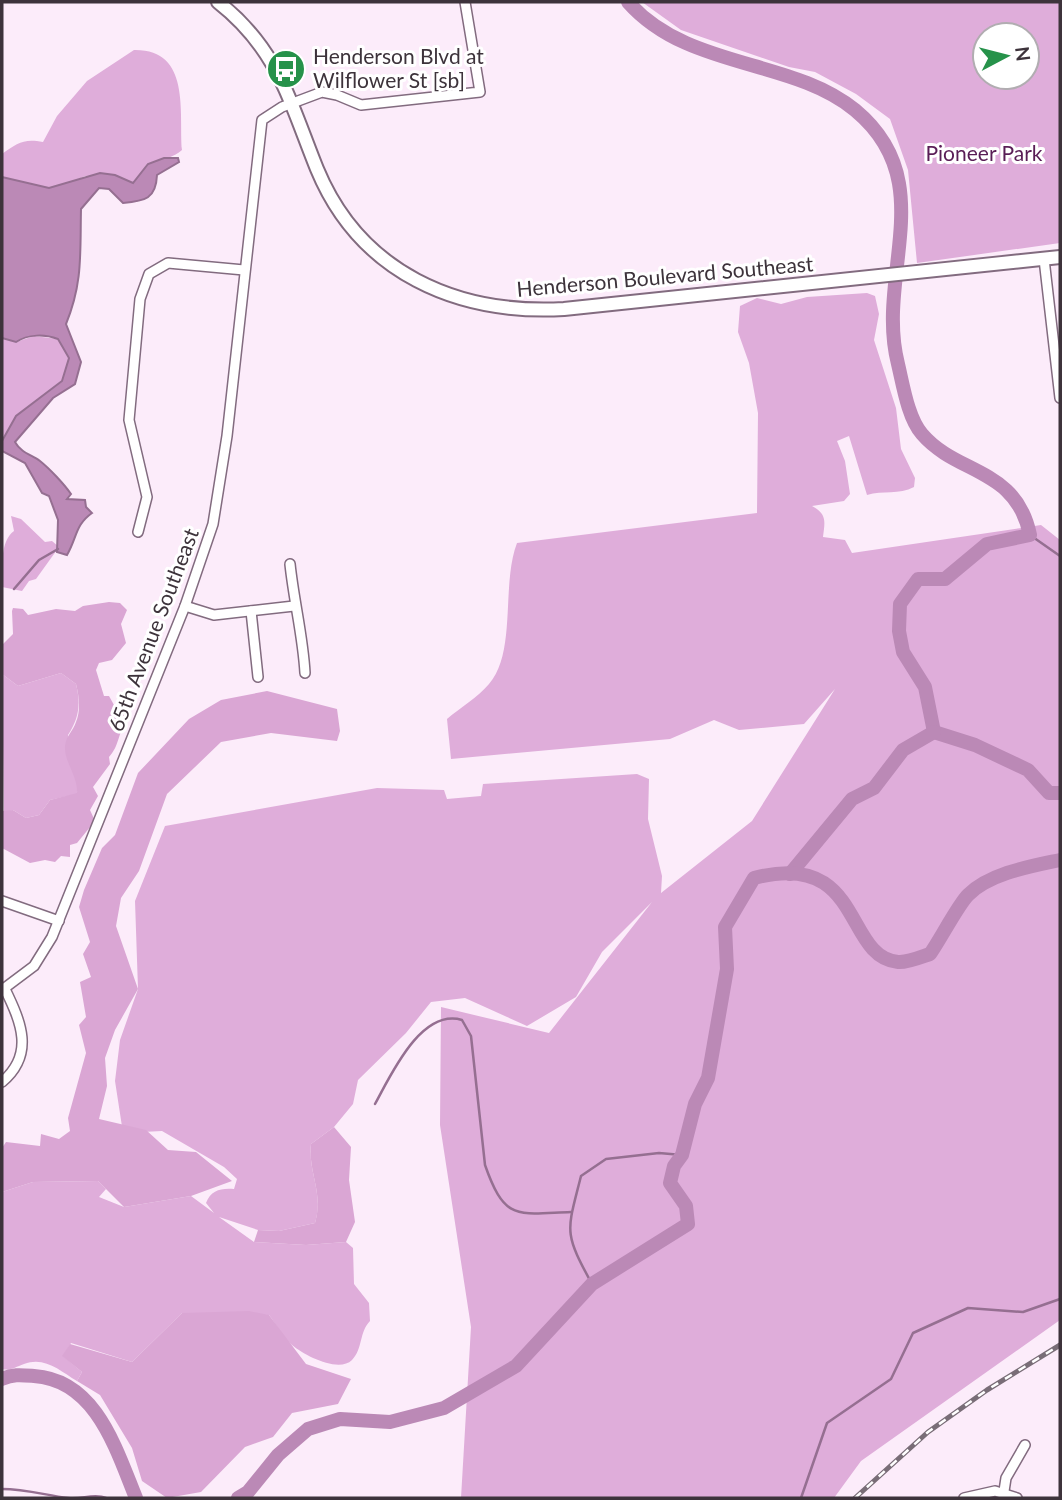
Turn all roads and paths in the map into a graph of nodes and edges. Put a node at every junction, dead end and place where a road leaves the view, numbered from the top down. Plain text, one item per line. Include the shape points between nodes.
1 (218, 2) edge
2 (465, 2) edge
3 (293, 102) junction
4 (1060, 257) edge
5 (1044, 259) junction
6 (244, 270) junction
7 (1060, 398) edge
8 (138, 532) dead end
9 (290, 564) dead end
10 (185, 606) junction
11 (294, 606) junction
12 (251, 611) junction
13 (305, 673) dead end
14 (258, 677) dead end
15 (2, 901) edge
16 (59, 921) junction
17 (3, 989) edge
18 (2, 1083) edge
19 (1025, 1445) dead end
20 (1004, 1492) junction
21 (964, 1498) edge
22 (1017, 1498) edge

1 - 3 street, Henderson Boulevard Southeast via 257,40
2 - 3 street, 65th Avenue Southeast via 480,93 361,105 322,92
3 - 5 street, Henderson Boulevard Southeast via 325,186 353,228 401,271 460,300 510,310 552,310
3 - 6 street, 65th Avenue Southeast via 267,116 259,127
4 - 5 street, Henderson Boulevard Southeast
5 - 7 street
6 - 8 street via 168,263 153,270 143,285 129,420 147,497
6 - 10 street, 65th Avenue Southeast via 217,503
9 - 11 street
10 - 12 street via 214,615
10 - 16 street, 65th Avenue Southeast
11 - 12 street
11 - 13 street
12 - 14 street
15 - 16 street
16 - 17 street, 65th Avenue Southeast via 42,956 27,974
17 - 18 street via 21,1023 23,1039 18,1064
19 - 20 street via 1006,1478
20 - 21 street
20 - 22 street

